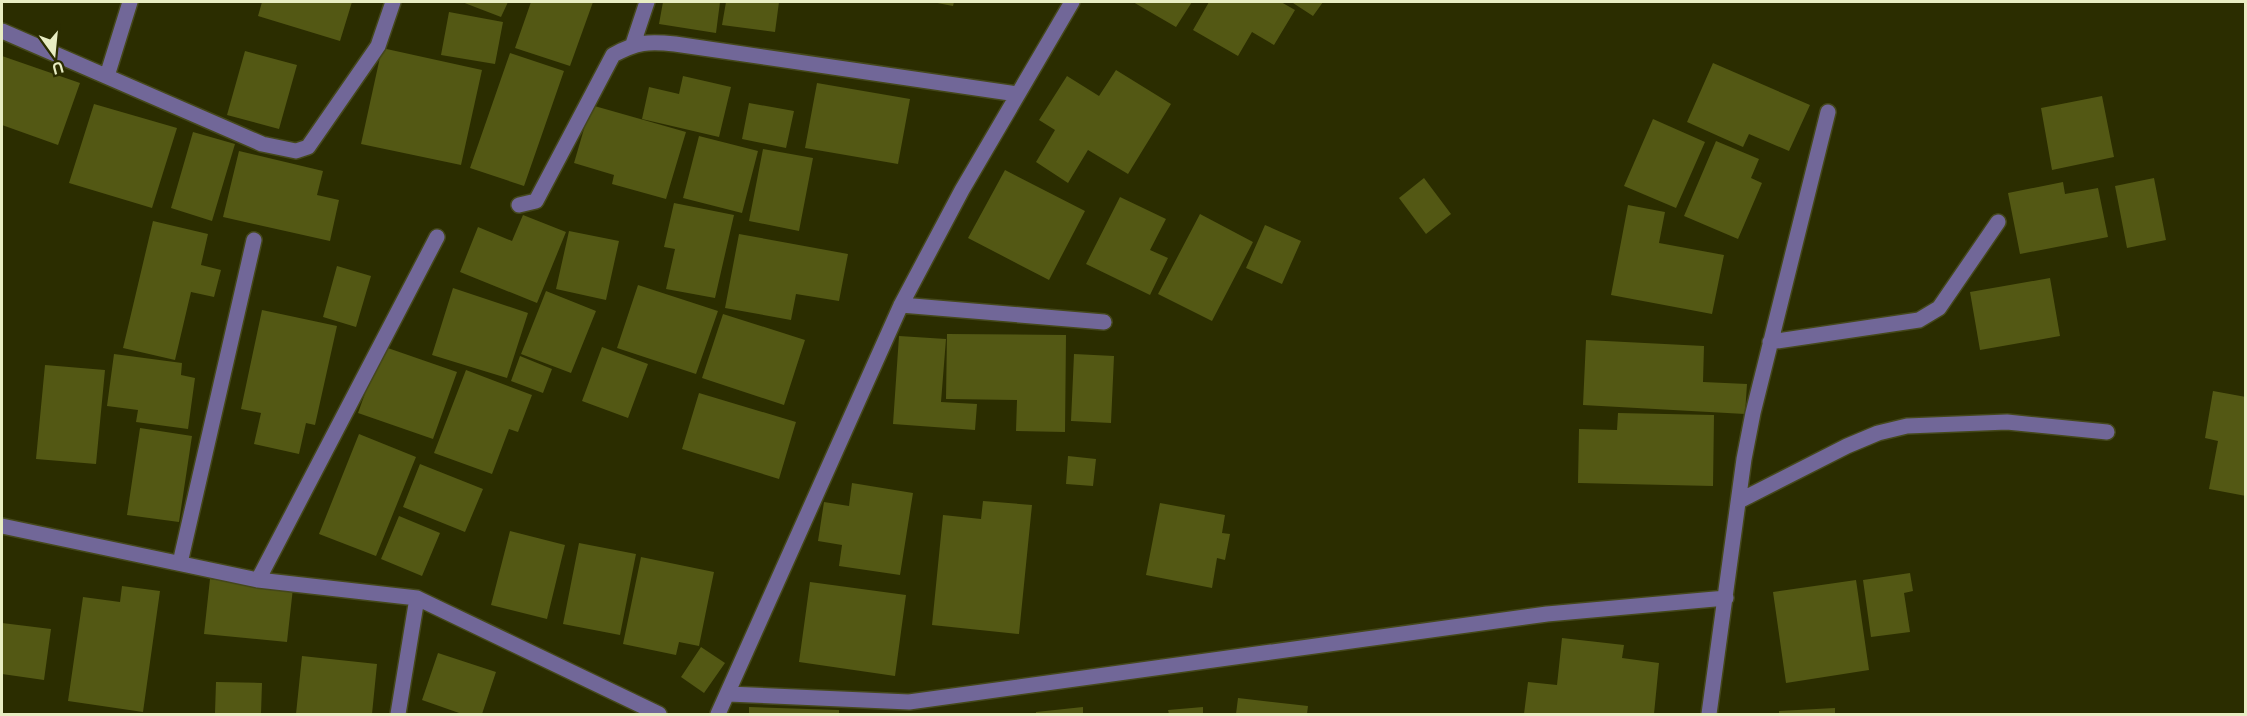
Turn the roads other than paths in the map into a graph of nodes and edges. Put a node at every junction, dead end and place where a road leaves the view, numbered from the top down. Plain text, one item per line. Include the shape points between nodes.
1 (129, 2) edge
2 (393, 2) edge
3 (647, 2) edge
4 (1072, 2) edge
5 (2, 32) edge
6 (633, 44) junction
7 (107, 76) junction
8 (1017, 94) junction
9 (1828, 112) dead end
10 (519, 205) dead end
11 (1998, 222) dead end
12 (437, 237) dead end
13 (254, 240) dead end
14 (901, 305) junction
15 (1104, 322) dead end
16 (1770, 342) junction
17 (2107, 432) dead end
18 (1739, 501) junction
19 (2, 526) edge
20 (180, 563) junction
21 (258, 580) junction
22 (417, 598) junction
23 (1726, 598) junction
24 (728, 694) junction
25 (398, 714) edge
26 (659, 714) edge
27 (718, 714) edge
28 (1709, 714) edge

1 - 7 street
2 - 7 street via 378,46 308,147 296,151 262,144
3 - 6 street
4 - 8 street
5 - 7 street
6 - 8 street via 675,44
6 - 10 street via 613,55 536,201
8 - 14 street
9 - 16 street
11 - 16 street via 1939,308 1928,316
12 - 21 street
13 - 20 street
14 - 15 street
14 - 24 street
16 - 18 street via 1753,413
17 - 18 street via 2007,422 1907,426 1847,446
18 - 23 street
19 - 20 street
20 - 21 street
21 - 22 street
22 - 25 street
22 - 26 street
23 - 24 street via 1547,614 909,702
23 - 28 street
24 - 27 street

